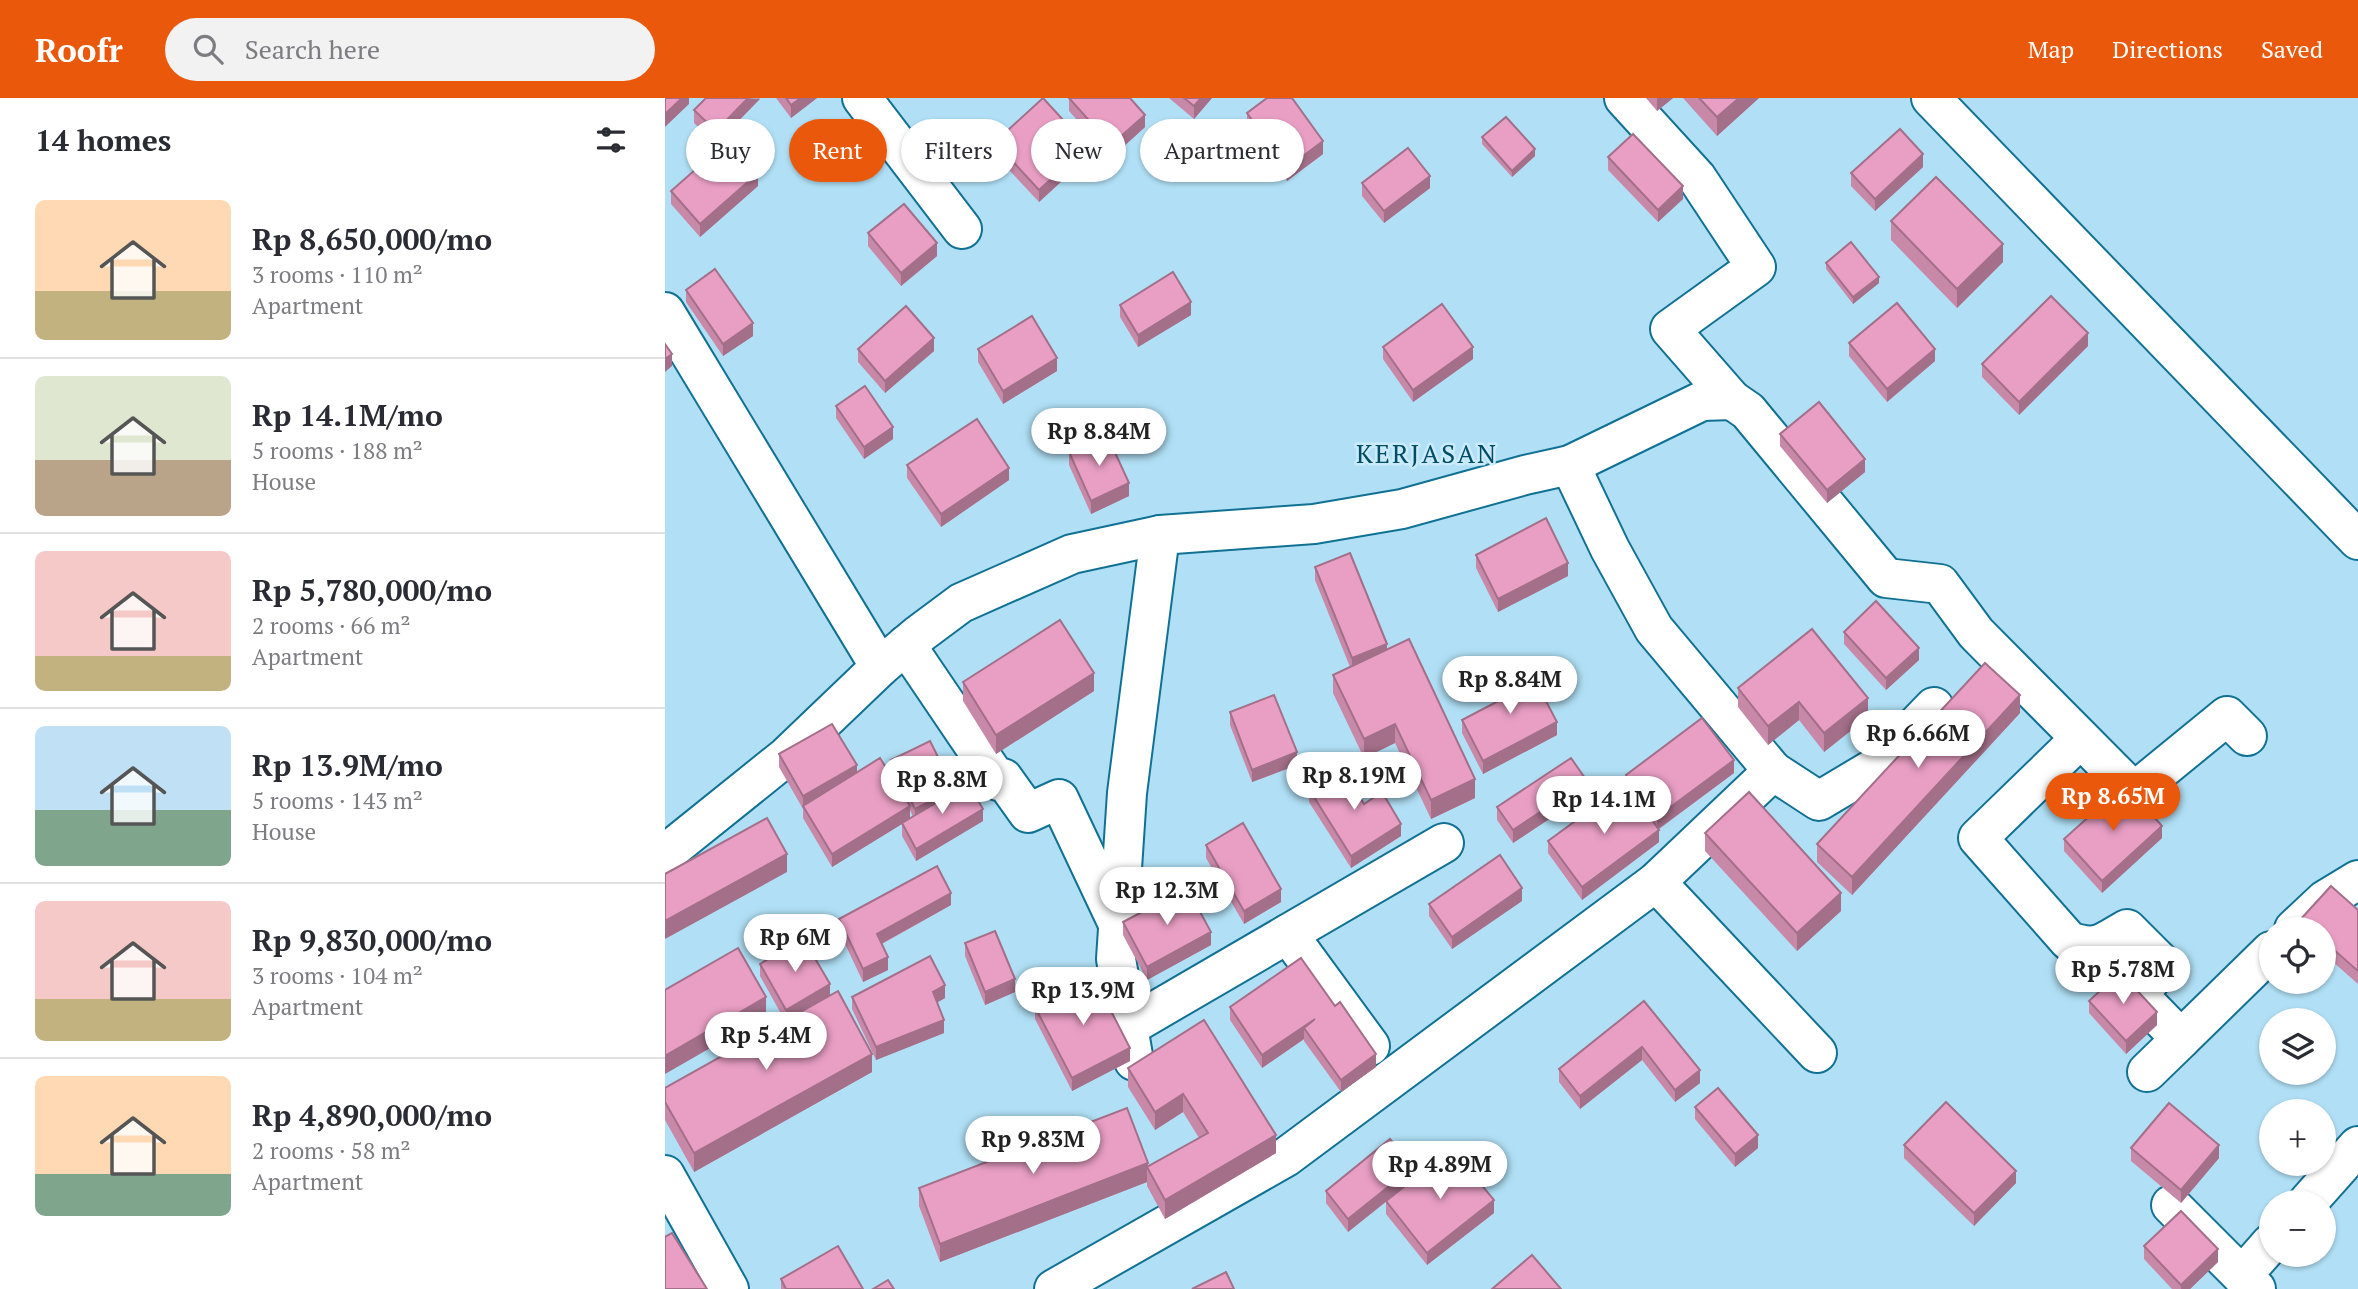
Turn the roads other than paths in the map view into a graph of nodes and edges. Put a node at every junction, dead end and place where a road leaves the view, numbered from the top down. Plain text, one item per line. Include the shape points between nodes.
1 (862, 98) edge
2 (1624, 98) edge
3 (1931, 98) edge
4 (962, 229) dead end
5 (665, 312) edge
6 (1732, 400) junction
7 (1570, 465) junction
8 (1160, 535) junction
9 (2358, 540) edge
10 (893, 656) junction
11 (1934, 707) dead end
12 (2247, 736) dead end
13 (2080, 739) junction
14 (1773, 771) junction
15 (1444, 843) dead end
16 (665, 854) edge
17 (2358, 880) edge
18 (1656, 882) junction
19 (2307, 917) edge
20 (1118, 925) junction
21 (1289, 934) junction
22 (2259, 963) edge
23 (1163, 1007) junction
24 (2181, 1039) junction
25 (1179, 1045) edge
26 (1817, 1053) dead end
27 (2147, 1072) dead end
28 (1392, 1076) junction
29 (2358, 1146) edge
30 (665, 1175) edge
31 (2319, 1190) edge
32 (2171, 1205) dead end
33 (2259, 1264) edge
34 (2249, 1282) edge
35 (729, 1289) edge
36 (1054, 1289) edge

1 - 4 street
2 - 6 street via 1697,178 1756,267 1670,329
3 - 9 street
5 - 10 street
6 - 7 street via 1702,401
6 - 13 street via 1748,411 1886,578 1940,584 1976,633
7 - 8 street via 1402,509 1326,522
7 - 14 street via 1654,629
8 - 10 street via 1072,554 961,603
8 - 20 street via 1127,793
10 - 16 street via 787,756
10 - 20 street via 998,780 1003,778 1028,813 1059,799
11 - 14 street via 1876,767 1819,801
12 - 13 street via 2227,716 2134,792
13 - 24 street via 1978,838 2069,941 2087,947 2099,945 2127,929 2163,965 2138,995
14 - 18 street
15 - 21 street
17 - 19 street
18 - 26 street
18 - 28 street
20 - 23 street via 1116,959 1131,1044
21 - 23 street
21 - 28 street
22 - 24 street
23 - 25 street
24 - 27 street
28 - 36 street
29 - 31 street
30 - 35 street
32 - 34 street
33 - 34 street

